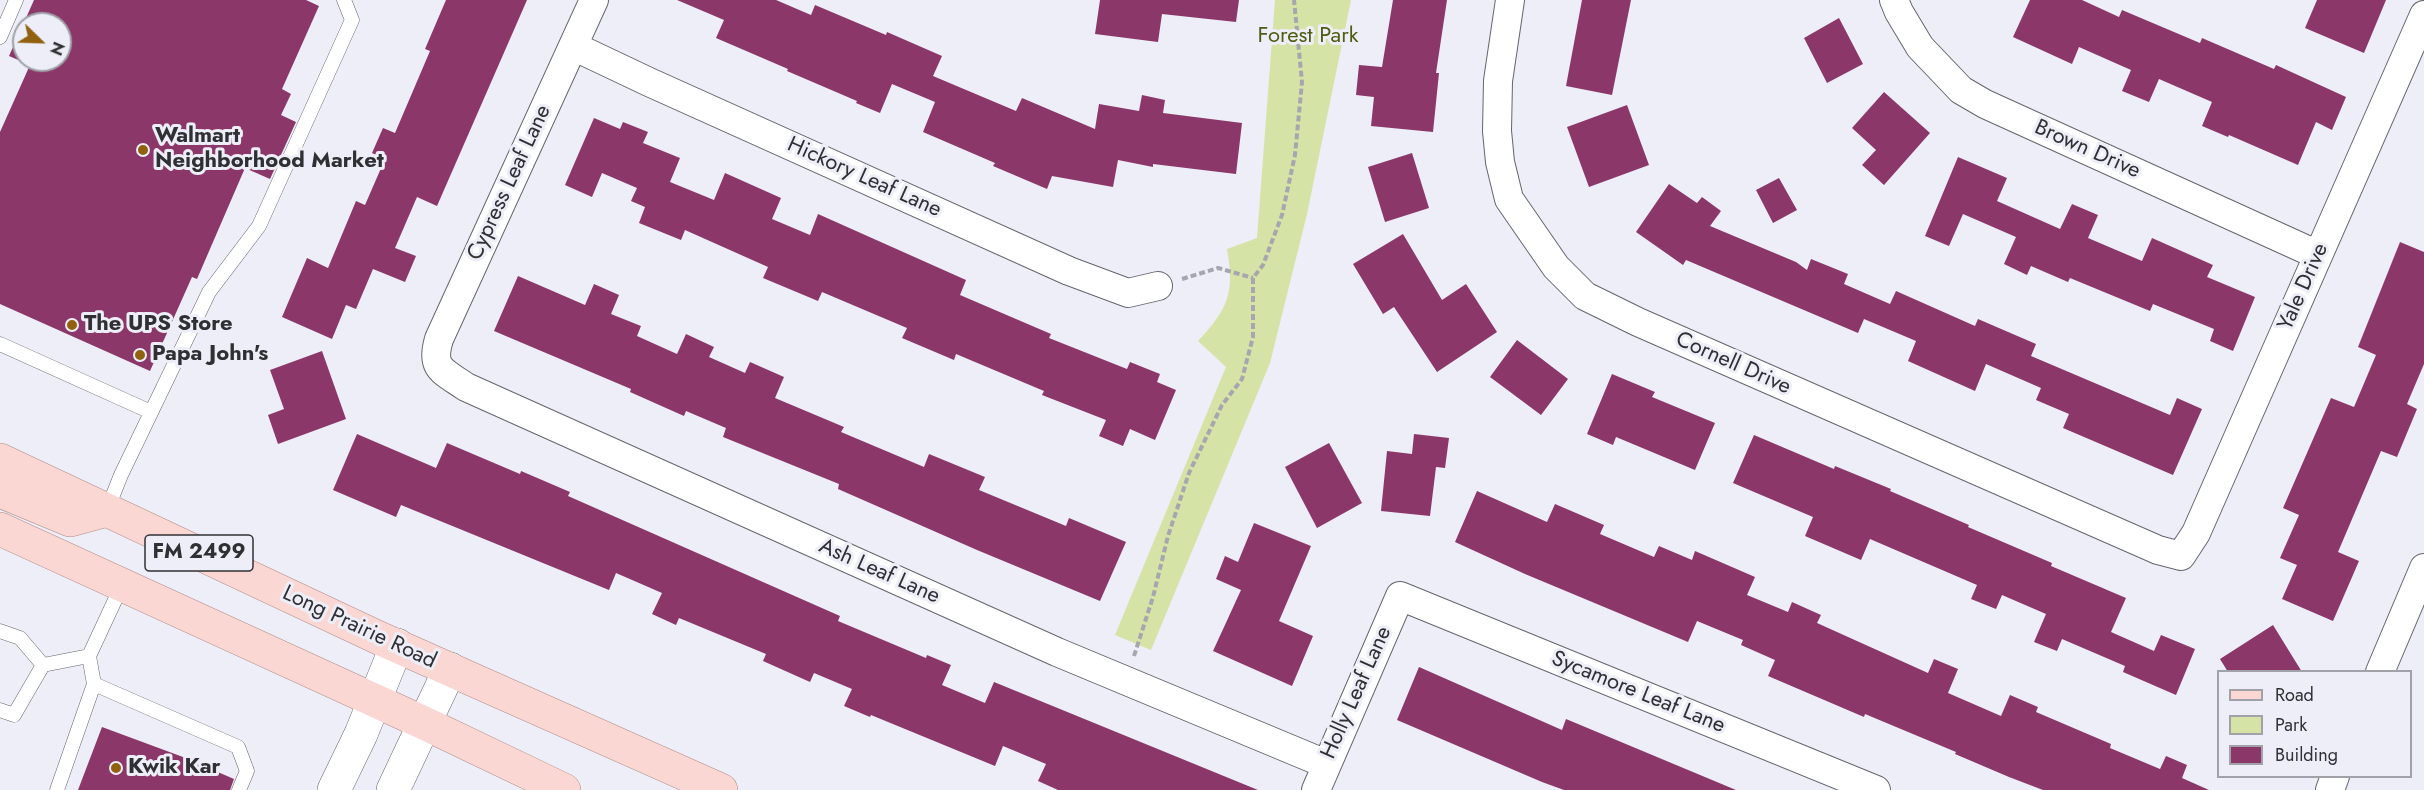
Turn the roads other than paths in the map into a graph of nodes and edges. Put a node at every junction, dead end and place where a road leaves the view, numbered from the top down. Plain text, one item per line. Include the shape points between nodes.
1 (16, 0) edge
2 (344, 0) edge
3 (594, 0) edge
4 (1510, 0) edge
5 (1894, 0) edge
6 (2424, 15) edge
7 (0, 37) edge
8 (573, 46) junction
9 (2318, 255) junction
10 (1158, 286) road end
11 (0, 345) edge
12 (438, 368) joint
13 (151, 412) junction
14 (0, 460) edge
15 (0, 491) edge
16 (107, 510) junction
17 (0, 529) edge
18 (2181, 556) joint
19 (2424, 568) edge
20 (122, 585) junction
21 (1400, 596) joint
22 (0, 631) edge
23 (397, 645) junction
24 (89, 656) junction
25 (43, 665) junction
26 (450, 669) junction
27 (2381, 670) edge
28 (94, 684) junction
29 (374, 700) junction
30 (0, 710) edge
31 (424, 723) junction
32 (1326, 764) junction
33 (57, 790) edge
34 (240, 790) edge
35 (334, 790) edge
36 (393, 790) edge
37 (564, 790) edge
38 (721, 790) edge
39 (1316, 790) edge
40 (1875, 790) edge

1 - 7 lane
2 - 13 lane via 352,20 259,226 209,292
3 - 8 street, Cypress Leaf Lane
4 - 18 street, Cornell Drive via 1498,81 1497,131 1509,199 1556,267 1585,296 2147,545
5 - 9 street, Brown Drive via 1920,46 1961,90
6 - 9 street, Yale Drive
8 - 10 street, Hickory Leaf Lane via 1069,270 1128,293
8 - 12 street, Cypress Leaf Lane via 439,339 434,355
9 - 18 street, Yale Drive via 2196,533
11 - 13 lane
12 - 32 street, Ash Leaf Lane via 466,387 1057,652
13 - 16 lane
14 - 16 main road, Long Prairie Road / FM 2499
15 - 16 main road via 70,520
16 - 23 main road, Long Prairie Road / FM 2499
17 - 20 main road, FM 2499
19 - 27 street
20 - 24 lane
20 - 29 main road, FM 2499
21 - 32 street, Holly Leaf Lane
21 - 40 street, Sycamore Leaf Lane
22 - 25 lane via 20,638
23 - 26 main road, Long Prairie Road / FM 2499
23 - 29 main road
24 - 25 lane
24 - 28 lane
25 - 30 lane via 14,715
26 - 31 main road
26 - 38 main road, Long Prairie Road / FM 2499
28 - 33 lane
28 - 34 lane via 238,747 247,771
29 - 31 main road, FM 2499
29 - 35 main road
31 - 36 main road
31 - 37 main road, FM 2499
32 - 39 street, Holly Leaf Lane

